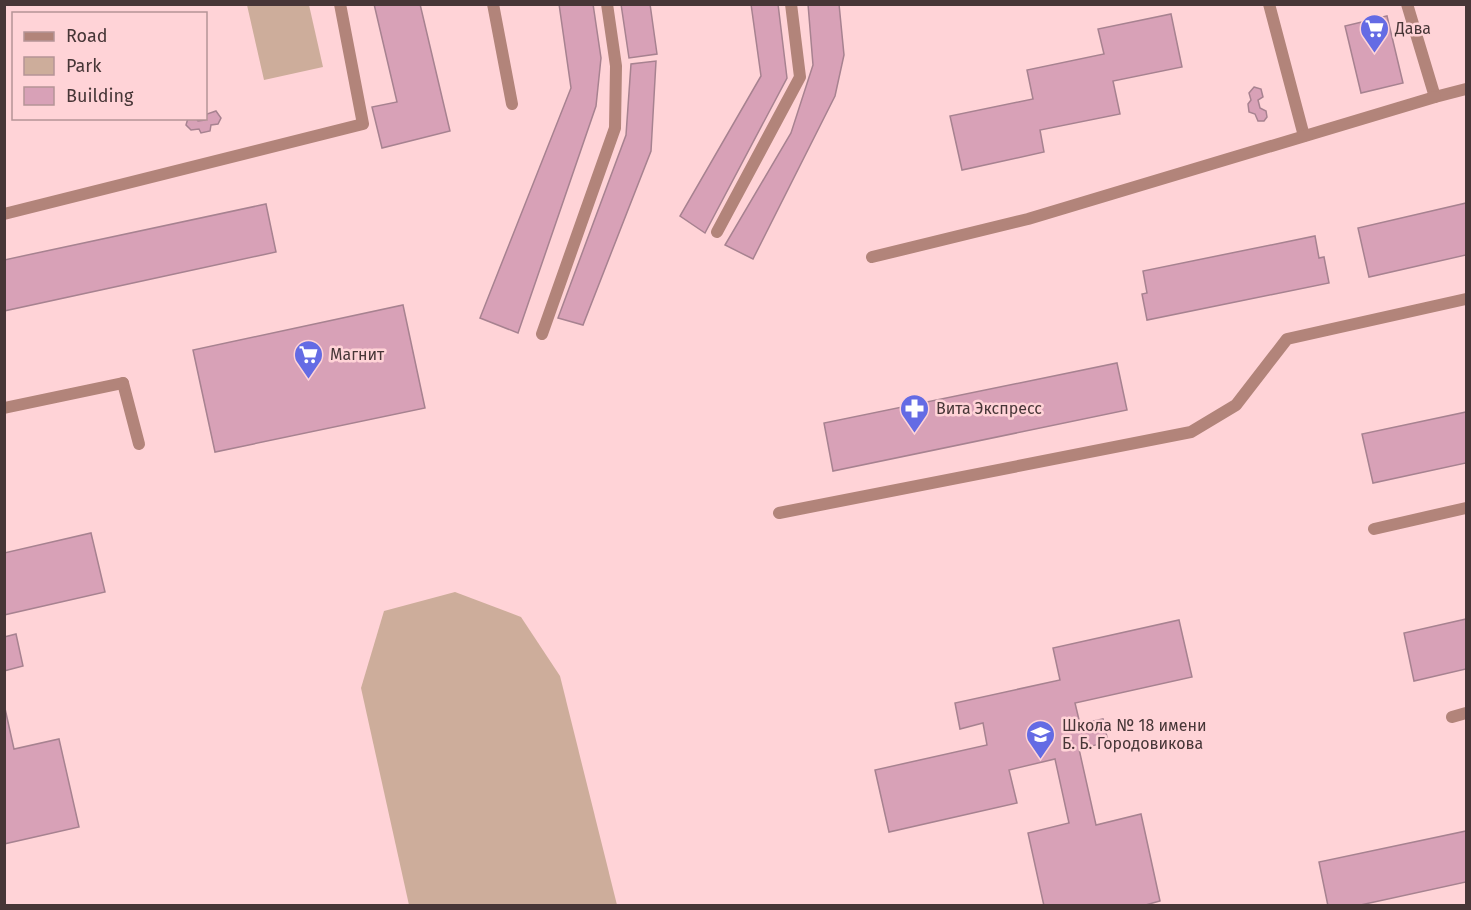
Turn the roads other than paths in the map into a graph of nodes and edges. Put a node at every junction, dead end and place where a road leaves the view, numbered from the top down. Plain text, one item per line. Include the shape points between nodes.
1 (340, 4) edge
2 (493, 4) edge
3 (607, 4) edge
4 (791, 4) edge
5 (1269, 4) edge
6 (1407, 4) edge
7 (1467, 89) edge
8 (1435, 97) junction
9 (512, 104) dead end
10 (1304, 136) junction
11 (4, 214) edge
12 (717, 232) dead end
13 (872, 257) dead end
14 (1467, 299) edge
15 (542, 334) dead end
16 (4, 408) edge
17 (139, 444) dead end
18 (1467, 508) edge
19 (779, 513) dead end
20 (1374, 529) dead end
21 (1467, 713) edge
22 (1452, 717) dead end

1 - 11 street via 363,124
2 - 9 street
3 - 15 street via 616,66 615,128
4 - 12 street via 800,77
5 - 10 street
6 - 8 street
7 - 8 street
8 - 10 street
10 - 13 street via 1028,219
14 - 19 street via 1287,339 1236,405 1191,432
16 - 17 street via 123,382
18 - 20 street
21 - 22 street

